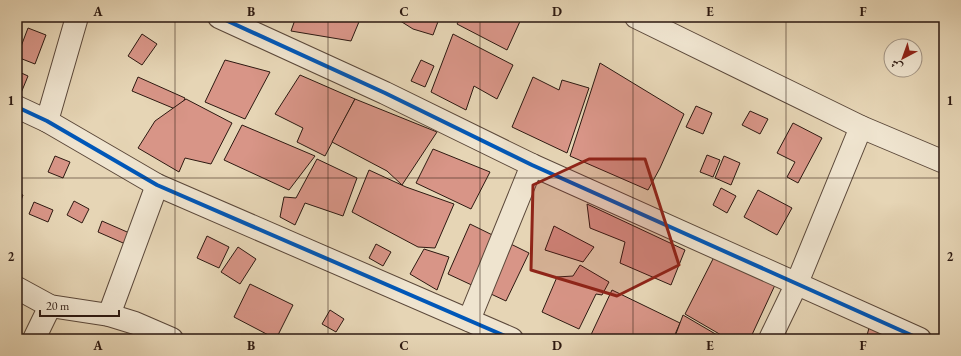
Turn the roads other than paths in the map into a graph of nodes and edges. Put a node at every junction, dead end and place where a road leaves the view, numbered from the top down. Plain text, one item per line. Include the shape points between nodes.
1 (77, 17) edge
2 (219, 17) edge
3 (636, 17) edge
4 (17, 107) edge
5 (47, 121) junction
6 (861, 127) junction
7 (944, 162) edge
8 (532, 165) junction
9 (157, 185) junction
10 (797, 283) junction
11 (17, 288) edge
12 (50, 306) junction
13 (109, 315) junction
14 (469, 320) junction
15 (34, 339) edge
16 (172, 339) edge
17 (512, 339) edge
18 (770, 339) edge
19 (920, 339) edge

1 - 5 street
2 - 8 street via 385,92
3 - 6 street
4 - 5 street
5 - 9 street
6 - 7 street
6 - 10 street
8 - 10 street
8 - 14 street
9 - 13 street
9 - 14 street
10 - 18 street
10 - 19 street
11 - 12 street
12 - 13 street
12 - 15 street
13 - 16 street
14 - 17 street

